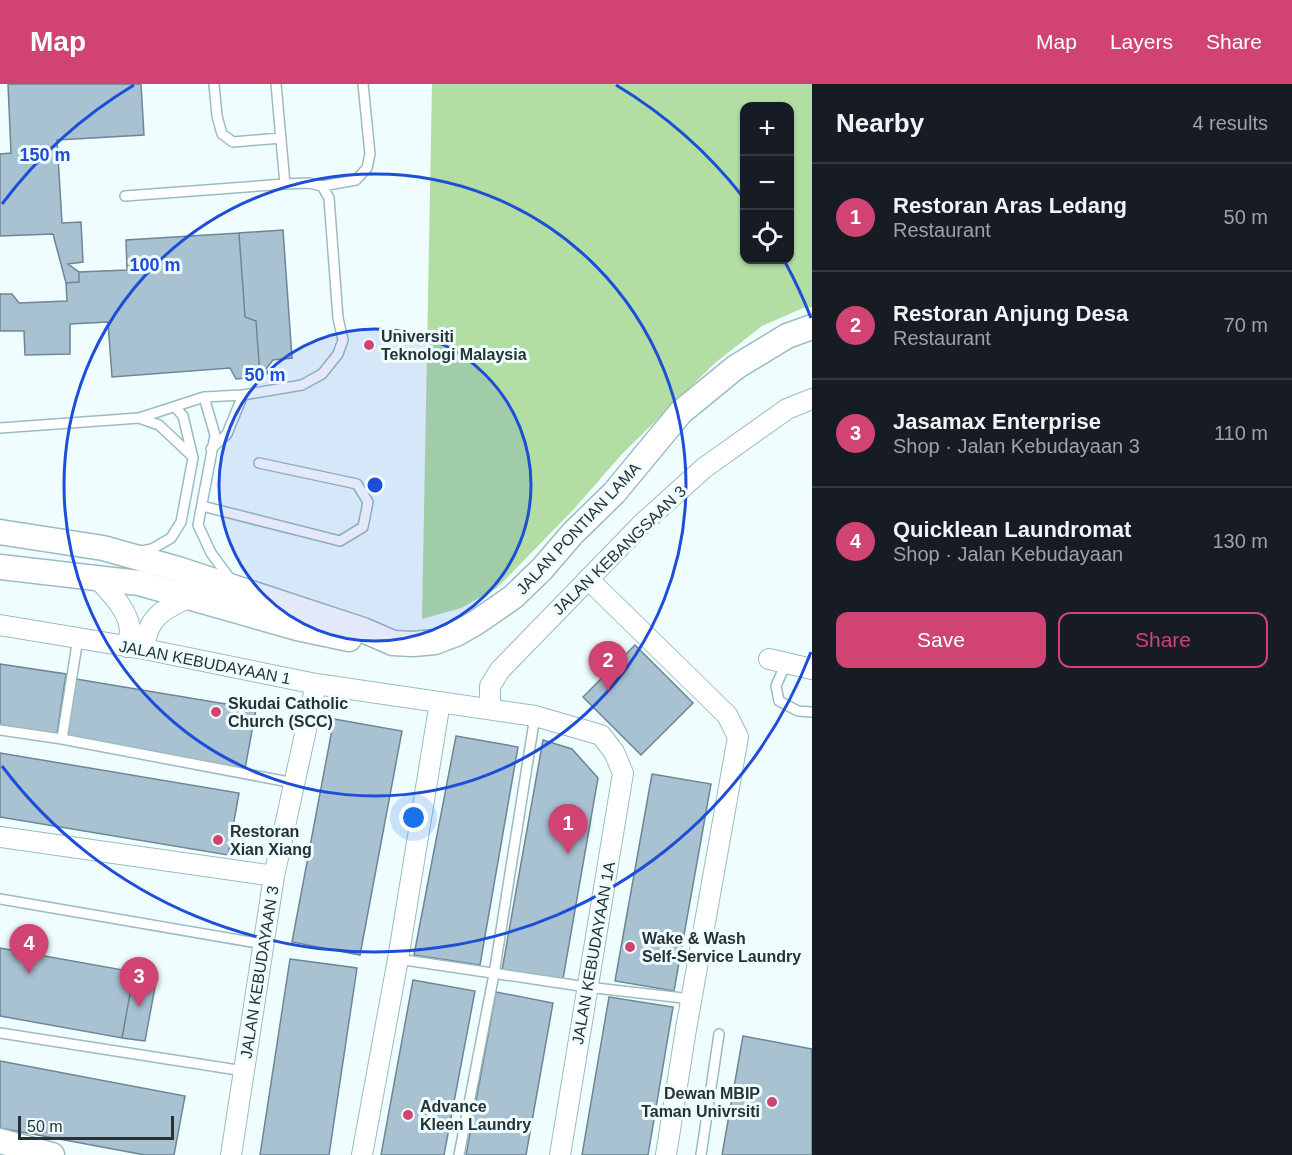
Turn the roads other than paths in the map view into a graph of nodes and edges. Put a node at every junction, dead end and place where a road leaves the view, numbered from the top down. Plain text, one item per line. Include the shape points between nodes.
1 (214, 84) edge
2 (276, 84) edge
3 (363, 84) edge
4 (281, 138) junction
5 (285, 184) junction
6 (322, 186) junction
7 (125, 196) dead end
8 (812, 327) edge
9 (243, 394) junction
10 (204, 397) junction
11 (812, 399) edge
12 (175, 407) junction
13 (139, 418) junction
14 (0, 428) edge
15 (211, 449) junction
16 (193, 458) junction
17 (259, 463) dead end
18 (202, 506) junction
19 (0, 532) edge
20 (103, 548) junction
21 (0, 567) edge
22 (96, 577) junction
23 (588, 579) junction
24 (243, 591) junction
25 (191, 597) junction
26 (0, 625) edge
27 (78, 638) junction
28 (137, 640) junction
29 (393, 643) junction
30 (778, 661) joint
31 (812, 669) edge
32 (315, 684) junction
33 (440, 702) junction
34 (490, 708) junction
35 (812, 712) edge
36 (535, 716) junction
37 (0, 730) edge
38 (62, 739) junction
39 (614, 752) joint
40 (294, 783) junction
41 (0, 837) edge
42 (274, 876) junction
43 (0, 899) edge
44 (263, 944) junction
45 (398, 959) junction
46 (494, 974) junction
47 (587, 987) junction
48 (692, 999) junction
49 (0, 1033) edge
50 (719, 1034) dead end
51 (244, 1071) junction
52 (0, 1141) edge
53 (52, 1155) edge
54 (231, 1155) edge
55 (362, 1155) edge
56 (459, 1155) edge
57 (560, 1155) edge
58 (666, 1155) edge
59 (701, 1155) edge

1 - 4 lane via 222,134 232,142
2 - 4 lane
3 - 6 lane via 370,154 367,168 356,180
4 - 5 lane
5 - 6 lane
5 - 7 lane
6 - 9 lane via 329,198 343,340 338,354 322,374 303,385
8 - 29 street, JALAN PONTIAN LAMA via 787,336 736,367 681,412 614,493 513,597 456,634 435,642
9 - 10 lane
9 - 15 lane via 227,434
10 - 12 lane
10 - 15 lane via 214,435
11 - 23 street, JALAN KEBANGSAAN 3 via 787,410 704,468
12 - 13 lane
12 - 16 lane via 183,416
13 - 14 lane
13 - 16 lane via 159,425
15 - 18 lane
16 - 20 lane via 181,522 171,538 152,549 129,553
17 - 18 lane via 357,484 368,502 363,527 340,541
18 - 24 lane via 198,525 211,553
19 - 20 street, JALAN PONTIAN LAMA
20 - 24 street, JALAN PONTIAN LAMA
21 - 22 street
22 - 25 street
22 - 28 street via 120,605
23 - 34 street, JALAN KEBANGSAAN 3 via 500,670 490,686
23 - 48 street via 727,715 738,737
24 - 29 street, JALAN PONTIAN LAMA
25 - 28 street via 162,611
25 - 29 street via 297,628 359,641
26 - 27 street, JALAN KEBUDAYAAN 1
27 - 28 street, JALAN KEBUDAYAAN 1
27 - 38 lane
28 - 32 street, JALAN KEBUDAYAAN 1
30 - 31 street
30 - 35 lane via 779,701 798,711
32 - 33 street, JALAN KEBUDAYAAN 1
32 - 40 street, JALAN KEBUDAYAAN 3
33 - 34 street, JALAN KEBUDAYAAN 1
33 - 45 street
34 - 36 street, JALAN KEBUDAYAAN 1
36 - 39 street, JALAN KEBUDAYAAN 1 via 601,735
36 - 46 lane
37 - 38 lane
38 - 40 lane
39 - 47 street, JALAN KEBUDAYAAN 1A via 623,773
40 - 42 street, JALAN KEBUDAYAAN 3
41 - 42 street
42 - 44 street, JALAN KEBUDAYAAN 3
43 - 44 lane
44 - 51 street, JALAN KEBUDAYAAN 3
45 - 46 lane
45 - 55 street
46 - 47 lane
46 - 56 lane
47 - 48 lane
47 - 57 street, JALAN KEBUDAYAAN 1A
48 - 58 street
49 - 51 lane
50 - 59 lane
51 - 54 street, JALAN KEBUDAYAAN 3
52 - 53 street

